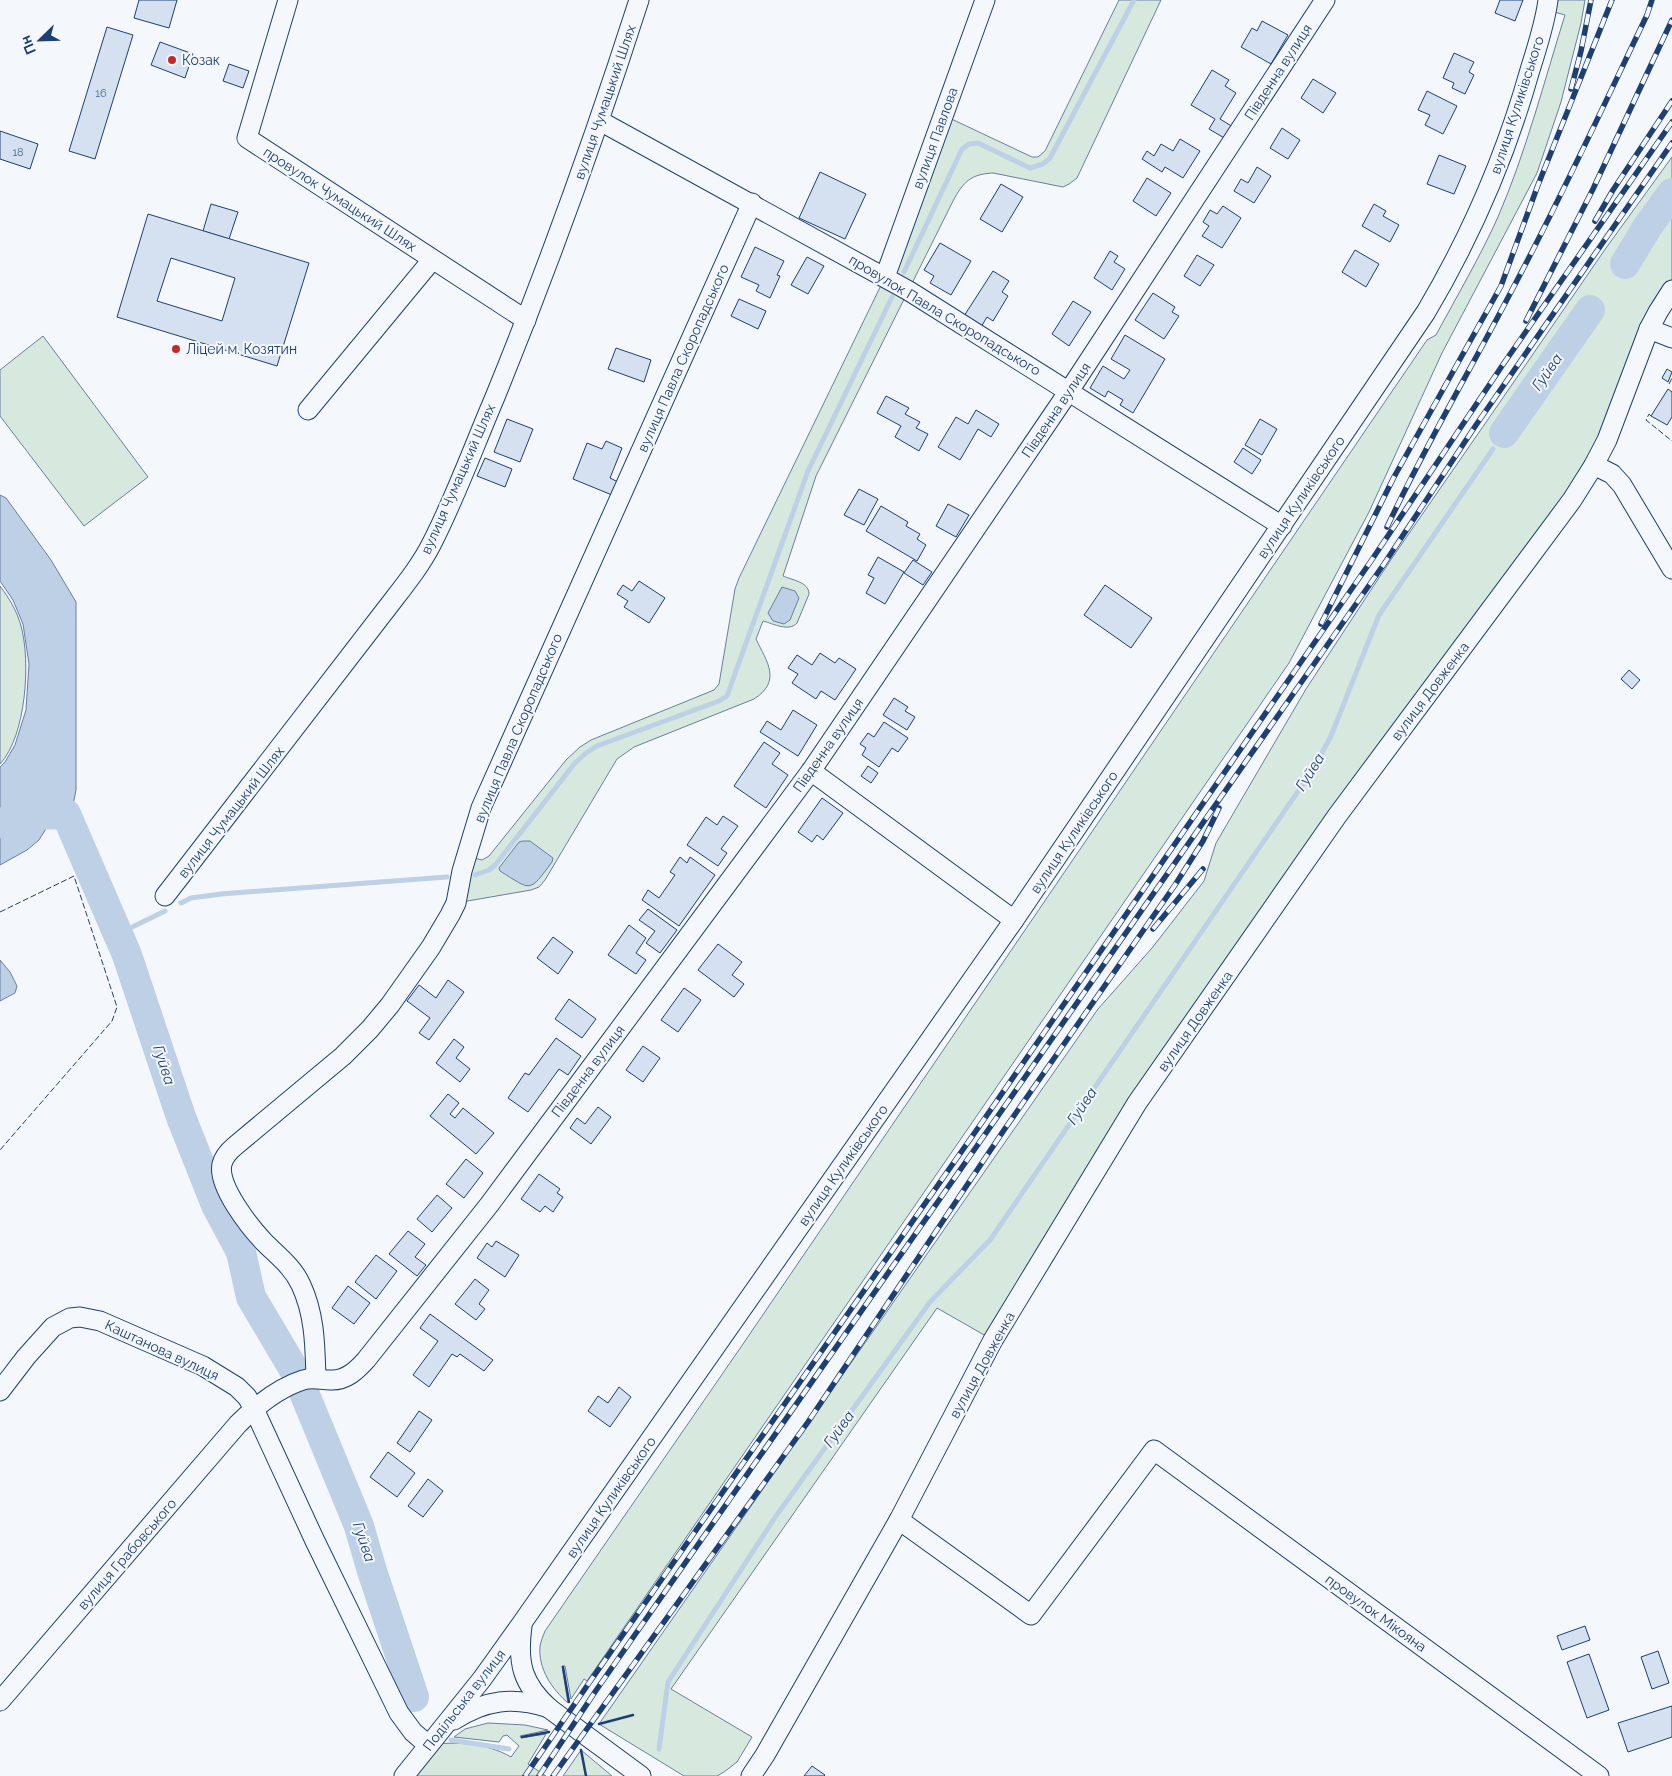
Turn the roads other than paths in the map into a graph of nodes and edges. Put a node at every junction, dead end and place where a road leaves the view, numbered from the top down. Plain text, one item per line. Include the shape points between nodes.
1 (288, 0) edge
2 (639, 0) edge
3 (985, 0) edge
4 (1325, 0) edge
5 (1548, 0) edge
6 (600, 121) junction
7 (752, 203) junction
8 (432, 260) junction
9 (885, 277) junction
10 (1672, 290) edge
11 (526, 320) junction
12 (1649, 329) junction
13 (1672, 338) edge
14 (1070, 391) junction
15 (308, 410) dead end
16 (1594, 465) junction
17 (1282, 526) junction
18 (1672, 569) edge
19 (811, 771) junction
20 (165, 896) dead end
21 (1014, 920) junction
22 (316, 1378) junction
23 (0, 1391) edge
24 (254, 1409) junction
25 (899, 1520) junction
26 (522, 1623) junction
27 (0, 1701) edge
28 (550, 1709) junction
29 (433, 1738) junction
30 (404, 1776) edge
31 (641, 1776) edge
32 (751, 1776) edge
33 (1599, 1776) edge

1 - 8 street, провулок Чумацький Шлях via 248,138
2 - 6 street, вулиця Чумацький Шлях
3 - 9 street, вулиця Павлова
4 - 14 street, Південна вулиця
5 - 17 street, вулиця Куликівського via 1538,45 1510,135 1467,237 1426,312
6 - 7 street, провулок Павла Скоропадського
6 - 11 street, вулиця Чумацький Шлях
7 - 9 street, провулок Павла Скоропадського
7 - 22 street, вулиця Павла Скоропадського via 481,808 450,915 411,976 370,1029 224,1159 221,1174 231,1197 255,1232 288,1264 307,1298 314,1329
8 - 11 street, провулок Чумацький Шлях
8 - 15 street, провулок Чумацький Шлях
9 - 14 street, провулок Павла Скоропадського
10 - 12 street, вулиця Довженка
11 - 20 street, вулиця Чумацький Шлях via 447,510 413,574
12 - 13 street
12 - 16 street, вулиця Довженка
14 - 17 street, провулок Павла Скоропадського
14 - 19 street, Південна вулиця
16 - 18 street via 1612,474 1622,485
16 - 25 street, вулиця Довженка via 1572,500 1337,816 1138,1103 993,1340
17 - 21 street, вулиця Куликівського
19 - 21 street
19 - 22 street, Південна вулиця via 489,1205 366,1360 341,1379
21 - 26 street, вулиця Куликівського
22 - 24 street, Південна вулиця via 289,1386
23 - 24 street, Каштанова вулиця via 53,1327 70,1318 80,1317 100,1320 203,1366 236,1386
24 - 27 street, вулиця Грабовського
24 - 29 street, Каштанова вулиця via 399,1713 405,1723
25 - 32 street, вулиця Довженка
25 - 33 street, провулок Мікояна via 1031,1615 1154,1450
26 - 28 street via 519,1646 522,1670 537,1698
26 - 29 street, Подільська вулиця via 482,1679
28 - 29 street via 517,1701 488,1704 471,1710
28 - 31 street
29 - 30 street, Подільська вулиця

